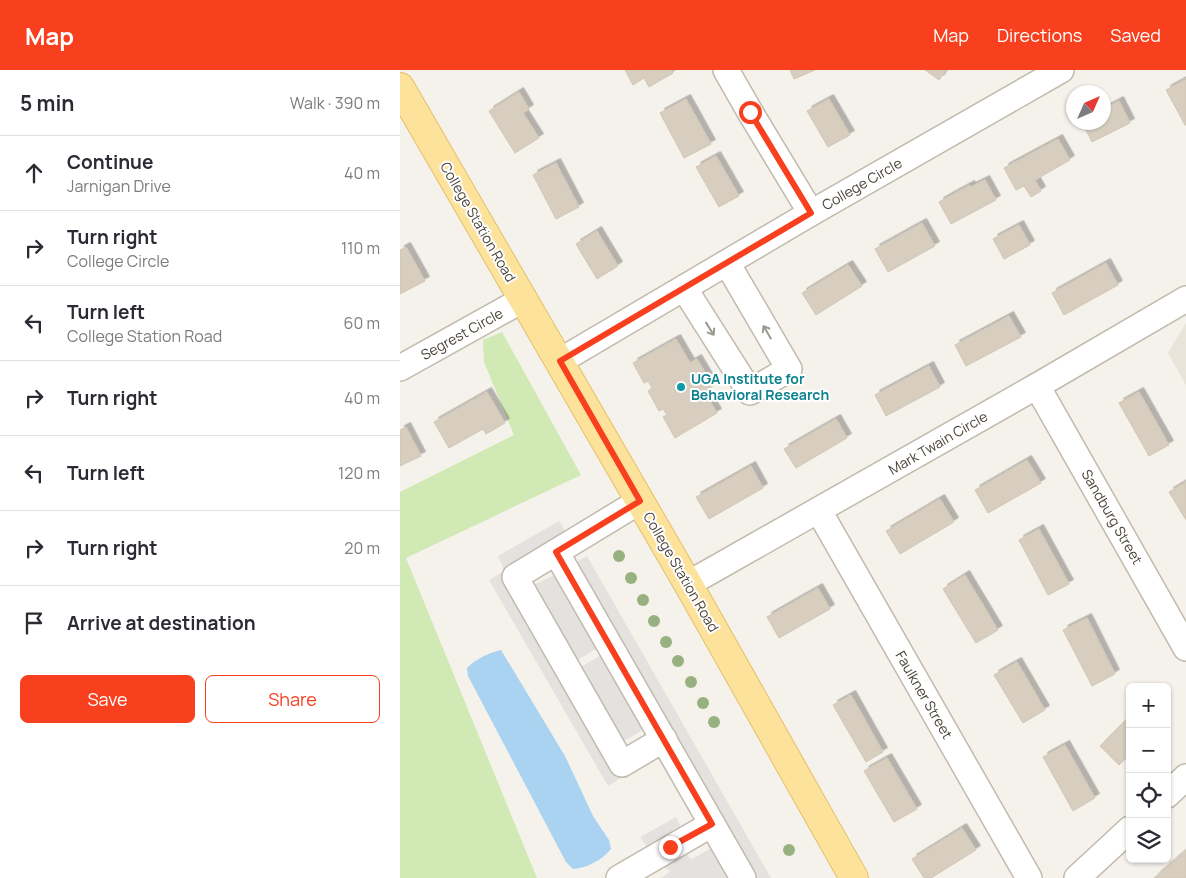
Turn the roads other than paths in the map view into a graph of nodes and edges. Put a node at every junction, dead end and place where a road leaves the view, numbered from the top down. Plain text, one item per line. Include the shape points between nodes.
1 (726, 70) edge
2 (1053, 72) edge
3 (400, 87) edge
4 (811, 213) junction
5 (727, 262) junction
6 (684, 288) junction
7 (524, 299) junction
8 (1186, 299) edge
9 (560, 361) junction
10 (400, 368) edge
11 (1037, 386) junction
12 (640, 501) junction
13 (819, 511) junction
14 (556, 552) junction
15 (688, 584) junction
16 (1186, 648) edge
17 (664, 739) junction
18 (1186, 777) edge
19 (1171, 791) edge
20 (712, 824) junction
21 (1126, 833) edge
22 (619, 878) edge
23 (743, 878) edge
24 (854, 878) edge
25 (1029, 878) edge
26 (1077, 878) edge

1 - 4 street
2 - 4 street, College Circle
3 - 7 main road, College Station Road
4 - 5 street, College Circle
5 - 6 street, College Circle
6 -> 5 street via 750,392 758,388 789,369
6 - 9 street, College Circle
7 - 9 main road, College Station Road
7 - 10 street, Segrest Circle
8 - 11 street, Mark Twain Circle
9 - 12 main road, College Station Road
11 - 13 street, Mark Twain Circle
11 - 16 street, Sandburg Street
12 - 14 street
12 - 15 main road, College Station Road
13 - 15 street, Mark Twain Circle
13 - 25 street, Faulkner Street
14 - 17 street
14 - 17 street via 515,577 622,764
15 - 24 main road, College Station Road
17 - 20 street
18 - 19 street
20 - 22 street
20 - 23 street
21 - 26 street

